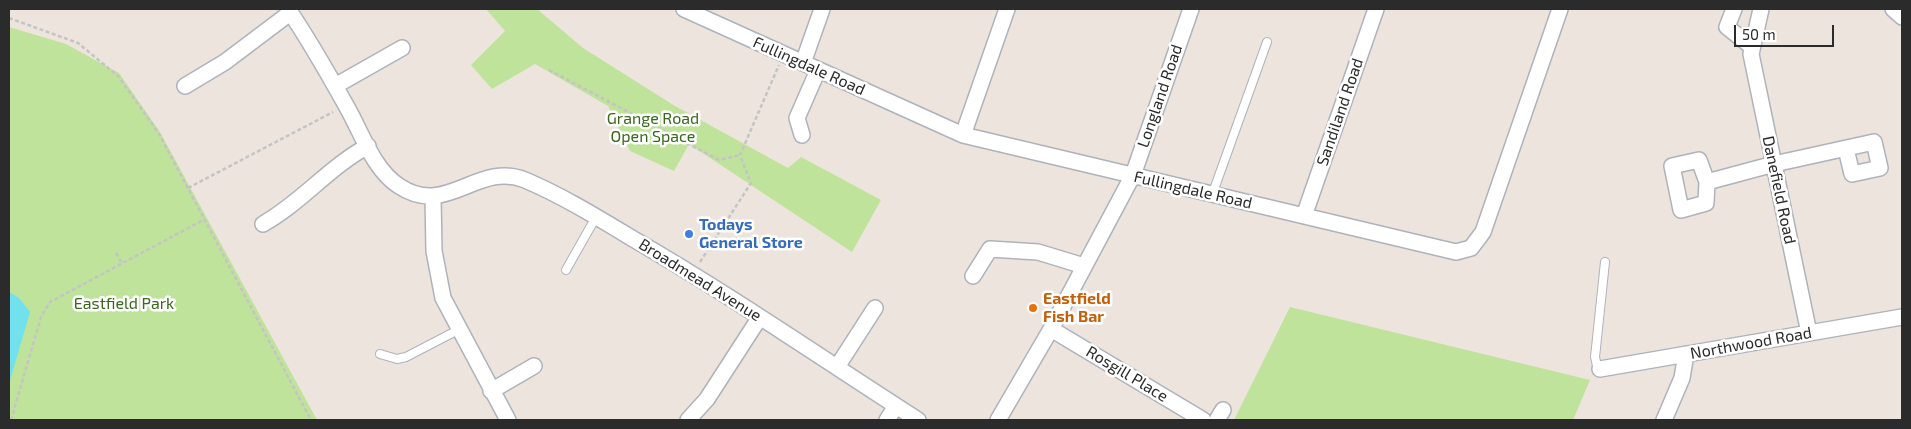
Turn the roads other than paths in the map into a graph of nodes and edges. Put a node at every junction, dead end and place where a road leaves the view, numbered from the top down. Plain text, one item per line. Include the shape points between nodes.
1 (684, 9) edge
2 (822, 9) edge
3 (1007, 9) edge
4 (1191, 9) edge
5 (1376, 9) edge
6 (1560, 9) edge
7 (1734, 9) edge
8 (1761, 9) edge
9 (1893, 9) edge
10 (289, 11) edge
11 (1902, 16) edge
12 (1267, 42) dead end
13 (1752, 47) junction
14 (402, 48) dead end
15 (803, 63) junction
16 (818, 70) junction
17 (185, 86) dead end
18 (335, 86) junction
19 (802, 135) dead end
20 (963, 135) junction
21 (368, 146) junction
22 (1846, 149) dead end
23 (1774, 164) junction
24 (1133, 175) junction
25 (1707, 182) dead end
26 (1212, 195) junction
27 (433, 197) junction
28 (1304, 216) junction
29 (596, 217) junction
30 (263, 224) dead end
31 (1605, 262) dead end
32 (1084, 266) junction
33 (566, 270) dead end
34 (973, 276) dead end
35 (875, 308) dead end
36 (760, 316) junction
37 (1902, 317) edge
38 (1051, 328) junction
39 (458, 330) junction
40 (1809, 333) junction
41 (380, 354) dead end
42 (1686, 354) junction
43 (534, 366) dead end
44 (837, 367) junction
45 (1600, 369) joint
46 (491, 391) junction
47 (896, 406) junction
48 (508, 420) edge
49 (688, 420) edge
50 (887, 420) edge
51 (918, 420) edge
52 (998, 420) edge
53 (1204, 420) edge
54 (1664, 420) edge

1 - 15 street, Fullingdale Road
2 - 15 street
3 - 20 street
4 - 24 street, Longland Road
5 - 28 street, Sandiland Road
6 - 28 street, Fullingdale Road via 1483,232 1471,248 1448,251
7 - 13 street via 1727,27
8 - 13 street, Danefield Road
9 - 11 street
10 - 17 street via 225,62
10 - 18 street
12 - 26 lane
13 - 23 street, Danefield Road
14 - 18 street
15 - 16 street, Fullingdale Road
16 - 19 street via 797,118
16 - 20 street, Fullingdale Road
18 - 21 street
20 - 24 street, Fullingdale Road
21 - 27 street via 390,179 410,192
21 - 30 street via 341,161 294,204
22 - 23 street
23 - 25 street
23 - 40 street, Danefield Road
24 - 26 street, Fullingdale Road
24 - 32 street, Longland Road
26 - 28 street, Fullingdale Road
27 - 29 street, Broadmead Avenue via 450,194 488,177 513,176
27 - 39 street via 437,274 443,298
29 - 33 lane
29 - 36 street, Broadmead Avenue
31 - 45 lane via 1596,357
32 - 34 street via 1038,252 990,249
32 - 38 street, Longland Road
35 - 44 street
36 - 44 street, Broadmead Avenue
36 - 49 street via 711,394
37 - 40 street, Northwood Road
38 - 52 street, Longland Road
38 - 53 street, Rosgill Place
39 - 41 lane via 406,357 397,359
39 - 46 street
40 - 42 street, Northwood Road
42 - 45 street, Northwood Road
42 - 54 street via 1682,378
43 - 46 street
44 - 47 street, Broadmead Avenue
46 - 48 street
47 - 50 street
47 - 51 street, Broadmead Avenue

